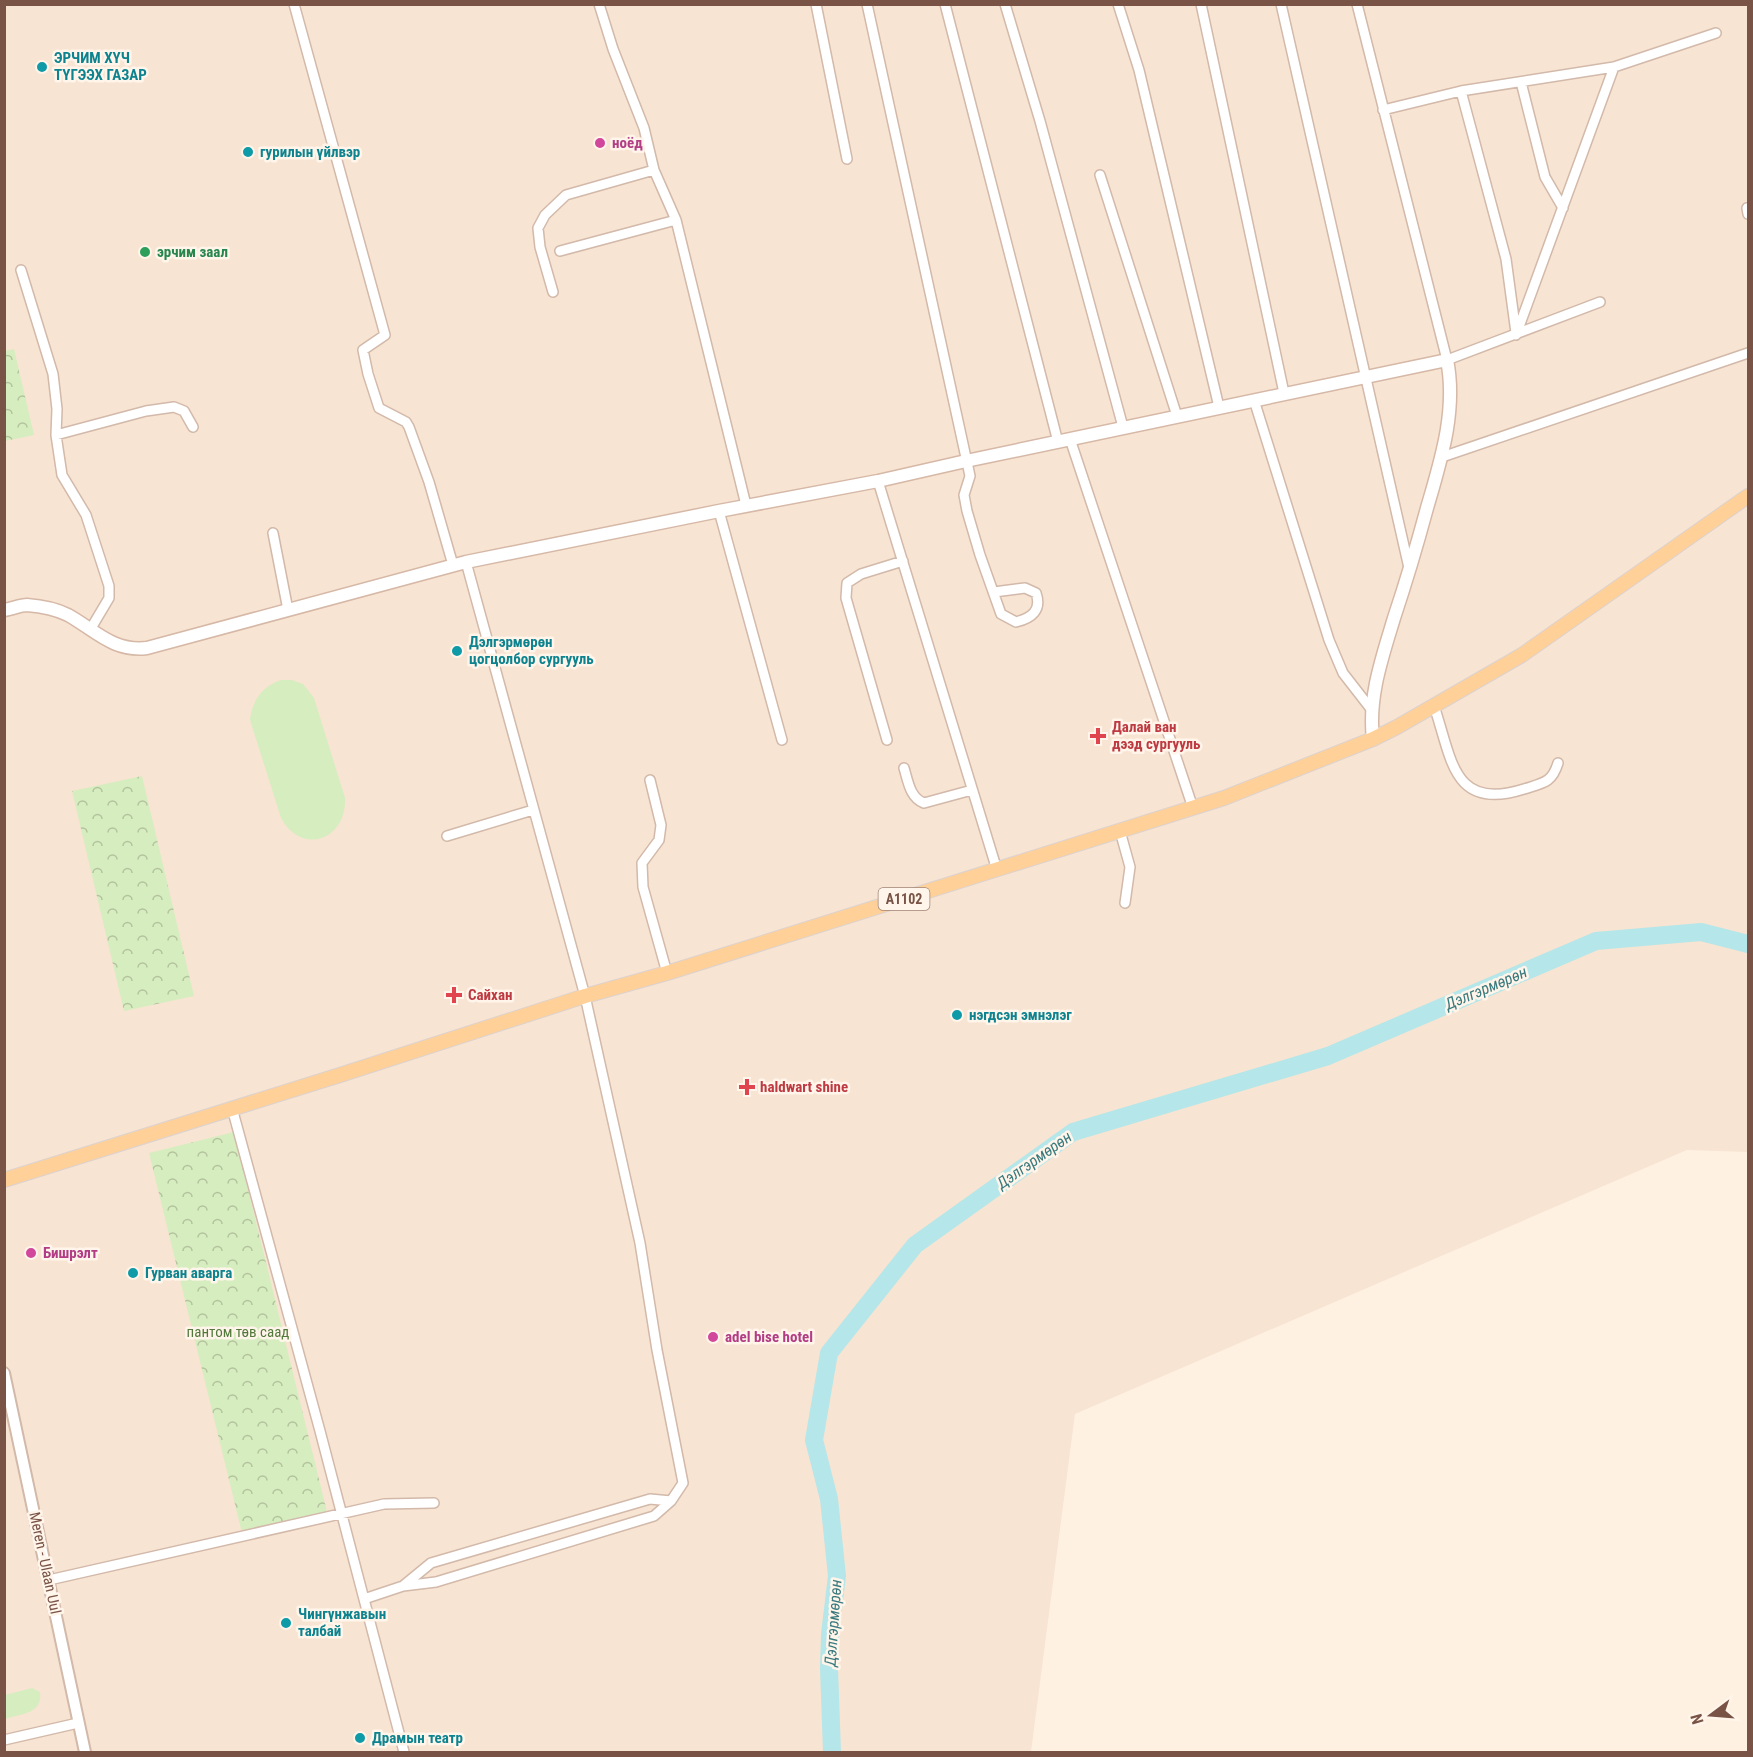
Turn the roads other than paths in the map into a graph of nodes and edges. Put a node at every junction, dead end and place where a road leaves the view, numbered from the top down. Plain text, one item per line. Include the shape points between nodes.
1 (294, 4) edge
2 (599, 4) edge
3 (816, 4) edge
4 (867, 4) edge
5 (945, 4) edge
6 (1005, 4) edge
7 (1118, 4) edge
8 (1201, 4) edge
9 (1281, 4) edge
10 (1357, 4) edge
11 (1716, 33) dead end
12 (1614, 67) junction
13 (1521, 82) junction
14 (1461, 92) junction
15 (1383, 110) junction
16 (847, 159) dead end
17 (654, 170) junction
18 (1100, 175) dead end
19 (1563, 208) junction
20 (676, 220) junction
21 (560, 250) dead end
22 (21, 270) dead end
23 (553, 292) dead end
24 (1600, 302) dead end
25 (1516, 335) junction
26 (1749, 353) edge
27 (1447, 360) junction
28 (1366, 376) junction
29 (1284, 393) junction
30 (1254, 400) junction
31 (1219, 407) junction
32 (1177, 416) junction
33 (193, 427) dead end
34 (1123, 428) junction
35 (56, 435) junction
36 (1064, 440) junction
37 (1442, 457) junction
38 (966, 461) junction
39 (878, 482) junction
40 (1749, 496) edge
41 (746, 506) junction
42 (719, 511) junction
43 (273, 533) dead end
44 (903, 561) junction
45 (460, 564) junction
46 (1410, 570) junction
47 (994, 592) junction
48 (4, 610) edge
49 (288, 610) junction
50 (90, 630) junction
51 (1434, 706) junction
52 (1371, 709) junction
53 (1373, 739) junction
54 (782, 740) dead end
55 (887, 740) dead end
56 (1558, 763) dead end
57 (904, 768) dead end
58 (650, 780) dead end
59 (972, 790) junction
60 (1193, 808) junction
61 (533, 810) junction
62 (1120, 831) junction
63 (447, 836) dead end
64 (997, 870) junction
65 (1125, 903) dead end
66 (667, 973) junction
67 (585, 996) junction
68 (232, 1108) junction
69 (4, 1180) edge
70 (4, 1373) edge
71 (671, 1500) junction
72 (434, 1503) dead end
73 (342, 1513) junction
74 (49, 1580) junction
75 (403, 1586) junction
76 (364, 1599) junction
77 (78, 1723) junction
78 (4, 1740) edge
79 (85, 1752) edge
80 (404, 1752) edge

1 - 45 street via 385,335 363,350 371,383 379,408 409,427
2 - 17 street via 644,128
3 - 16 street
4 - 38 street
5 - 36 street
6 - 34 street
7 - 31 street via 1139,70
8 - 29 street
9 - 28 street
10 - 15 street
11 - 12 street
12 - 13 street
12 - 19 street
13 - 14 street
13 - 19 street via 1545,177
14 - 15 street
14 - 25 street via 1506,259
15 - 27 street
17 - 20 street
17 - 23 street via 566,195 545,215 538,228
18 - 32 street
19 - 25 street
20 - 21 street
20 - 41 street
22 - 35 street via 53,374
24 - 25 street
25 - 27 street
26 - 37 street
27 - 28 main road
27 - 37 main road via 1451,397
28 - 29 main road
28 - 46 street
29 - 30 main road
30 - 31 main road
30 - 52 street via 1329,640 1343,673
31 - 32 main road
32 - 34 main road
33 - 35 street via 184,411 174,406
34 - 36 main road
35 - 50 street via 62,474 86,515 109,586 109,598
36 - 38 main road
36 - 60 street
37 - 46 main road
38 - 39 main road
38 - 47 street via 967,511
39 - 41 main road
39 - 44 street
40 - 51 main road, A1102 via 1521,655
41 - 42 main road
42 - 45 main road
42 - 54 street
43 - 49 street
44 - 55 street via 861,574 847,583 846,598
44 - 59 street
45 - 49 main road
45 - 61 street
46 - 52 main road via 1380,663
47 - 47 street via 1026,588 1035,593 1037,609 1028,619 1008,619 1001,614
48 - 50 main road via 25,605 46,608 68,615
49 - 50 main road via 132,650
51 - 53 main road, A1102
51 - 56 street via 1458,777 1478,792 1506,794 1547,782
52 - 53 main road
53 - 60 main road, A1102
57 - 59 street via 917,801 924,803
58 - 66 street via 661,825 658,840 642,863 643,887
59 - 64 street
60 - 62 main road, A1102
61 - 63 street
61 - 67 street
62 - 64 main road, A1102
62 - 65 street via 1130,867
64 - 66 main road, A1102
66 - 67 main road, A1102
67 - 68 main road, A1102
67 - 71 street via 640,1243 683,1483
68 - 69 main road, A1102
68 - 73 street
70 - 74 street, Meren - Ulaan Uul
71 - 75 street via 654,1516 436,1582
71 - 75 street via 650,1499 431,1563
72 - 73 street via 384,1504
73 - 74 street
73 - 76 street
74 - 77 street, Meren - Ulaan Uul
75 - 76 street
76 - 80 street
77 - 78 street
77 - 79 street, Meren - Ulaan Uul

